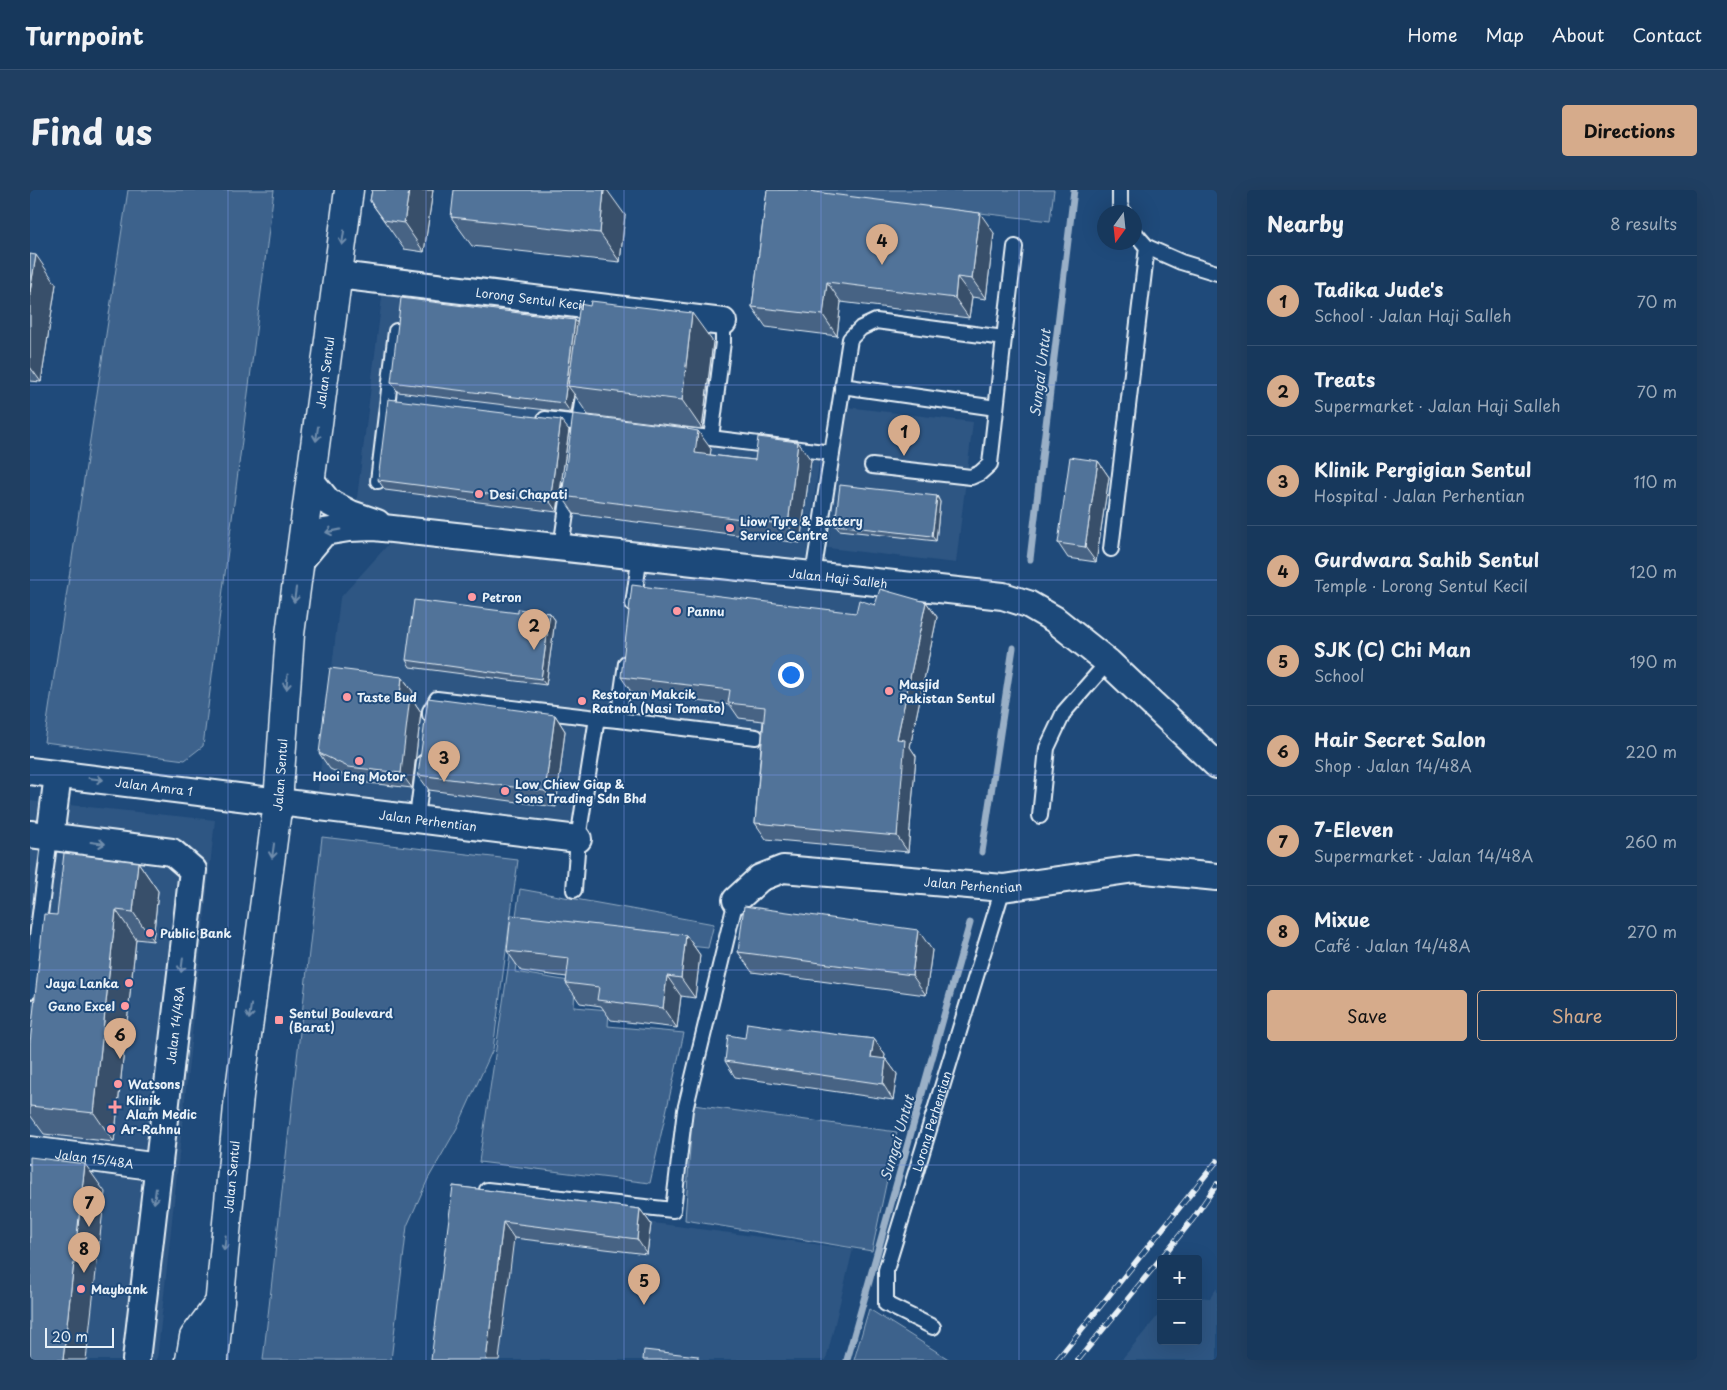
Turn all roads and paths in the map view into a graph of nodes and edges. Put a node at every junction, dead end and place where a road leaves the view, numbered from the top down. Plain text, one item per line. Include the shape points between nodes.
1 (349, 190) edge
2 (1120, 190) edge
3 (1120, 205) edge
4 (1142, 241) edge
5 (1147, 247) junction
6 (1015, 248) dead end
7 (1217, 273) edge
8 (338, 275) junction
9 (723, 322) joint
10 (396, 331) edge
11 (1004, 338) junction
12 (586, 374) edge
13 (842, 386) junction
14 (996, 408) junction
15 (531, 417) edge
16 (579, 423) junction
17 (607, 426) edge
18 (673, 434) edge
19 (711, 438) junction
20 (576, 442) edge
21 (832, 453) junction
22 (872, 466) dead end
23 (572, 471) edge
24 (311, 481) junction
25 (378, 481) edge
26 (399, 529) junction
27 (562, 547) junction
28 (1111, 550) dead end
29 (640, 556) junction
30 (300, 561) junction
31 (813, 575) junction
32 (632, 614) edge
33 (627, 652) edge
34 (1108, 662) junction
35 (597, 718) junction
36 (618, 720) junction
37 (428, 730) edge
38 (756, 737) dead end
39 (426, 750) edge
40 (1217, 765) edge
41 (30, 771) edge
42 (58, 775) junction
43 (278, 802) junction
44 (1040, 816) dead end
45 (417, 818) junction
46 (40, 836) edge
47 (578, 838) junction
48 (1217, 876) edge
49 (1002, 888) junction
50 (574, 890) dead end
51 (736, 900) joint
52 (31, 976) edge
53 (30, 991) edge
54 (30, 1150) edge
55 (158, 1167) junction
56 (481, 1190) edge
57 (220, 1302) junction
58 (933, 1327) dead end
59 (136, 1360) edge
60 (190, 1360) edge
61 (214, 1360) edge

1 -> 8 main road, Jalan Sentul
2 - 3 lane
4 - 5 lane
5 - 7 lane
5 - 28 lane
6 - 11 lane
8 - 9 street, Lorong Sentul Kecil via 595,310
8 -> 24 main road, Jalan Sentul
9 - 19 lane
10 - 25 lane via 392,401
11 - 13 lane via 876,321 861,328 850,339
11 - 14 lane
12 - 16 lane
13 - 14 lane
13 - 21 lane
14 - 22 lane via 990,464 980,473 971,476
15 - 16 lane
16 - 17 lane
16 - 20 lane
18 - 19 lane
19 - 21 lane
21 - 31 lane
23 - 27 lane
24 - 26 street, Jalan Haji Salleh via 328,502 359,517
24 - 30 main road, Jalan Sentul
26 - 27 street, Jalan Haji Salleh
26 -> 30 street, Jalan Haji Salleh via 374,526 324,532
27 - 29 street, Jalan Haji Salleh
29 - 31 street, Jalan Haji Salleh
29 - 32 lane
30 -> 43 main road, Jalan Sentul via 290,634
31 - 34 street, Jalan Haji Salleh via 1004,596 1028,604 1054,619
33 - 36 lane
34 - 40 street, Jalan Haji Salleh
34 - 44 lane via 1064,712 1047,748
35 - 36 lane
35 - 37 lane via 437,699 430,711
35 - 47 lane
36 - 38 lane
39 - 45 lane
41 - 42 street, Jalan Amra 1
42 -> 43 street, Jalan Amra 1
42 - 46 street
43 - 45 street, Jalan Perhentian
43 -> 57 main road, Jalan Sentul via 239,1096
45 - 47 street, Jalan Perhentian
46 - 52 lane
46 -> 55 street, Jalan 14/48A via 172,852 193,870
47 - 50 lane
48 - 49 street, Jalan Perhentian via 1135,869
49 - 51 street, Jalan Perhentian via 783,869 760,878
49 - 58 lane, Lorong Perhentian via 886,1270 886,1304
51 - 56 lane via 685,1110 673,1210
52 - 53 lane
54 - 55 street, Jalan 15/48A
55 -> 59 street, Jalan 14/48A
57 - 60 main road via 194,1337
57 - 61 main road, Jalan Sentul

